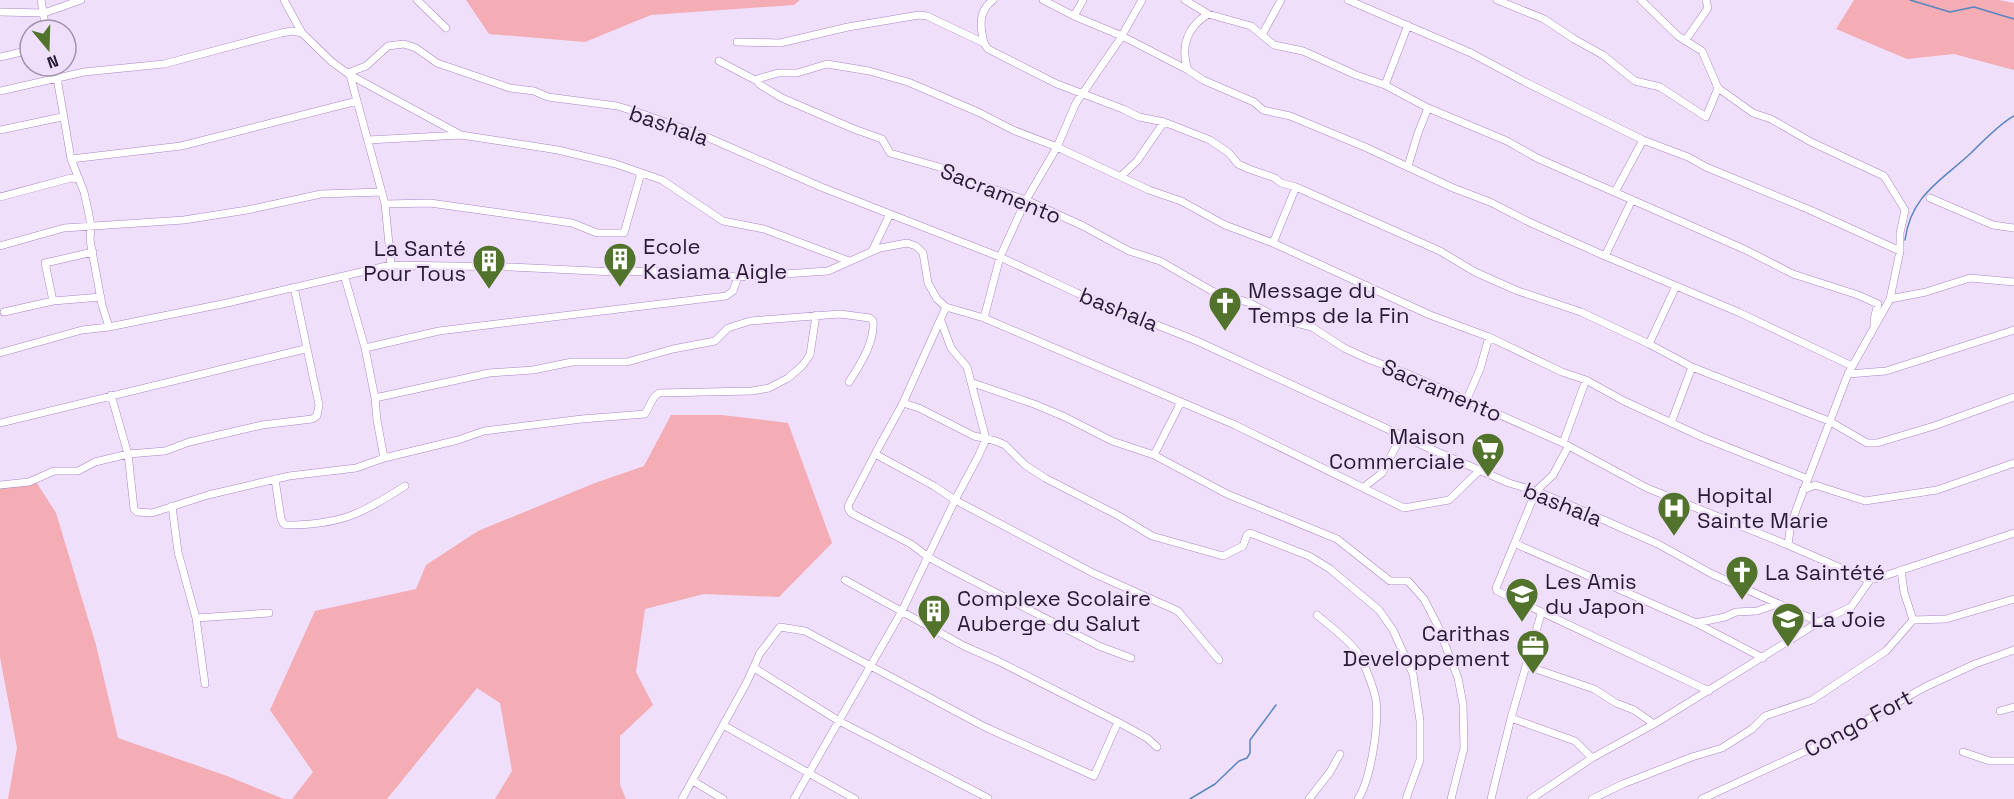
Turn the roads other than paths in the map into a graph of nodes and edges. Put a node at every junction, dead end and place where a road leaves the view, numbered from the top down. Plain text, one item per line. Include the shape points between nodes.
1 (40, 0) edge
2 (81, 0) edge
3 (284, 0) edge
4 (417, 0) edge
5 (993, 0) edge
6 (1043, 0) edge
7 (1083, 0) edge
8 (1142, 0) edge
9 (1185, 0) edge
10 (1281, 0) edge
11 (1348, 0) edge
12 (1497, 0) edge
13 (1641, 0) edge
14 (1706, 0) edge
15 (0, 12) edge
16 (44, 13) junction
17 (1208, 14) junction
18 (1074, 16) junction
19 (45, 18) edge
20 (1408, 25) junction
21 (446, 28) dead end
22 (302, 33) junction
23 (1122, 36) junction
24 (1262, 36) junction
25 (1685, 41) junction
26 (737, 42) dead end
27 (984, 43) junction
28 (18, 53) edge
29 (0, 57) edge
30 (719, 61) dead end
31 (1188, 70) junction
32 (78, 73) edge
33 (349, 74) junction
34 (58, 78) joint
35 (757, 81) junction
36 (1385, 85) junction
37 (1718, 88) junction
38 (0, 91) edge
39 (1083, 94) junction
40 (357, 101) junction
41 (1428, 108) junction
42 (62, 117) junction
43 (1164, 122) junction
44 (0, 130) edge
45 (461, 135) junction
46 (1643, 140) junction
47 (368, 141) junction
48 (1057, 147) junction
49 (71, 159) junction
50 (1408, 166) junction
51 (642, 173) junction
52 (1121, 176) junction
53 (79, 179) junction
54 (1296, 187) junction
55 (382, 192) junction
56 (1615, 192) junction
57 (0, 197) edge
58 (1930, 198) dead end
59 (1026, 200) junction
60 (1632, 200) junction
61 (385, 204) junction
62 (890, 214) junction
63 (91, 226) junction
64 (2014, 228) edge
65 (1273, 243) junction
66 (0, 246) edge
67 (872, 251) junction
68 (1900, 251) junction
69 (93, 252) junction
70 (1605, 256) junction
71 (1000, 257) junction
72 (849, 261) junction
73 (391, 265) junction
74 (738, 277) junction
75 (345, 278) junction
76 (2014, 282) edge
77 (1676, 286) junction
78 (294, 287) junction
79 (101, 297) junction
80 (1890, 299) junction
81 (53, 301) junction
82 (946, 307) junction
83 (4, 312) dead end
84 (816, 315) junction
85 (984, 318) junction
86 (940, 321) junction
87 (1874, 326) junction
88 (109, 327) junction
89 (2014, 330) edge
90 (1489, 337) junction
91 (1649, 344) junction
92 (365, 348) junction
93 (305, 349) junction
94 (0, 353) edge
95 (1852, 366) junction
96 (1692, 367) junction
97 (1848, 374) junction
98 (1586, 380) junction
99 (849, 382) dead end
100 (973, 383) junction
101 (111, 395) junction
102 (2014, 397) edge
103 (375, 398) junction
104 (1467, 399) junction
105 (1181, 402) junction
106 (903, 403) junction
107 (1829, 421) junction
108 (0, 423) edge
109 (1671, 423) junction
110 (1402, 435) junction
111 (986, 438) junction
112 (1565, 445) junction
113 (128, 454) junction
114 (875, 454) junction
115 (1154, 455) junction
116 (384, 458) junction
117 (2014, 463) edge
118 (1480, 470) junction
119 (275, 479) junction
120 (1808, 479) junction
121 (0, 485) edge
122 (405, 486) dead end
123 (1364, 487) junction
124 (1803, 490) junction
125 (1536, 491) junction
126 (955, 500) junction
127 (172, 506) junction
128 (2014, 532) edge
129 (1516, 544) junction
130 (1788, 545) junction
131 (928, 557) junction
132 (1901, 570) junction
133 (845, 580) dead end
134 (1870, 580) junction
135 (2014, 599) edge
136 (1777, 604) junction
137 (902, 611) junction
138 (269, 613) dead end
139 (1541, 614) junction
140 (1317, 615) dead end
141 (196, 618) junction
142 (1913, 620) junction
143 (1819, 622) junction
144 (1696, 623) junction
145 (2014, 650) edge
146 (1131, 658) dead end
147 (1763, 658) junction
148 (1219, 660) dead end
149 (872, 666) junction
150 (1527, 666) junction
151 (754, 668) junction
152 (205, 684) dead end
153 (1709, 691) junction
154 (2014, 706) edge
155 (2000, 711) dead end
156 (1511, 718) junction
157 (839, 721) junction
158 (1118, 722) junction
159 (1654, 724) junction
160 (723, 726) junction
161 (1156, 747) dead end
162 (1964, 752) dead end
163 (1340, 754) dead end
164 (1592, 758) junction
165 (2014, 761) edge
166 (808, 773) junction
167 (693, 781) junction
168 (988, 798) edge
169 (682, 799) edge
170 (723, 799) edge
171 (794, 799) edge
172 (855, 799) edge
173 (1310, 799) edge
174 (1358, 799) edge
175 (1406, 799) edge
176 (1451, 799) edge
177 (1491, 799) edge
178 (1531, 799) edge
179 (1592, 799) edge
180 (1702, 799) edge

1 - 16 street
2 - 16 street
3 - 22 street
4 - 21 street
5 - 27 street via 983,11
6 - 18 street
7 - 18 street
8 - 23 street
9 - 17 street
10 - 24 street
11 - 20 street
12 - 37 street via 1544,19 1603,55 1635,81 1660,87 1706,117
13 - 25 street
14 - 25 street via 1708,8
15 - 16 street
16 - 19 street
17 - 24 street via 1251,26
17 - 31 street via 1197,21 1186,40 1184,58
18 - 23 street
20 - 36 street
20 - 46 street
22 - 32 street via 281,33 164,64
22 - 33 street
23 - 31 street
23 - 39 street
24 - 36 street via 1274,45 1303,51
25 - 37 street via 1702,51
26 - 27 street via 780,43 919,15
27 - 39 street via 988,49 1044,79
28 - 29 street
30 - 35 street, Sacramento
31 - 50 street via 1263,110 1290,116
33 - 40 street
33 - 45 street
33 - 62 street, bashala via 362,69 388,46 404,44 447,67 510,88 640,113 710,138
34 - 38 street
34 - 42 street
35 - 48 street via 760,77 797,73 827,64 869,71 917,86
35 - 59 street, Sacramento via 786,99 882,139 895,155
36 - 41 street
37 - 68 street via 1753,113 1884,176 1905,210
39 - 43 street via 1139,117
39 - 48 street
40 - 47 street
40 - 49 street via 181,146
41 - 50 street
41 - 56 street
42 - 44 street
42 - 49 street
43 - 52 street via 1137,161
43 - 54 street via 1218,144 1238,164
45 - 47 street
45 - 51 street via 558,150
46 - 56 street
46 - 68 street
47 - 55 street
48 - 52 street
48 - 59 street
49 - 53 street
50 - 70 street
51 - 61 street via 624,233 597,233 572,223 430,203
51 - 72 street via 662,180 723,221 764,229
52 - 65 street
53 - 57 street
53 - 63 street
54 - 65 street
54 - 91 street via 1440,251 1475,272 1581,312
55 - 61 street
55 - 63 street via 321,194 184,220
56 - 60 street
58 - 64 street via 1993,225
59 - 71 street
59 - 104 street, Sacramento via 1129,251 1160,261 1213,292 1250,303 1280,320 1312,327 1352,352
60 - 70 street
60 - 87 street via 1793,274 1878,304
61 - 73 street
62 - 67 street
62 - 71 street, bashala
63 - 66 street via 64,228
63 - 69 street
65 - 90 street via 1430,315
67 - 72 street
67 - 82 street via 907,243 916,246 924,256 928,283
68 - 80 street
69 - 79 street
69 - 81 street via 45,263
70 - 77 street
71 - 85 street
71 - 110 street, bashala
72 - 74 street via 828,271
73 - 74 street via 657,271
73 - 75 street
74 - 92 street via 733,291 726,296 439,332
75 - 78 street
75 - 92 street
76 - 80 street via 1970,278
77 - 91 street
77 - 95 street
78 - 88 street
78 - 93 street
79 - 81 street
79 - 88 street
80 - 87 street
81 - 83 street
82 - 85 street
82 - 86 street
84 - 99 street via 840,314 873,321 864,357
84 - 103 street via 745,321 728,328 715,341 620,363 572,362 489,374
84 - 116 street via 810,355 788,378 769,388 658,393 645,414 484,431
85 - 105 street
86 - 100 street
86 - 106 street
87 - 95 street
88 - 94 street via 82,330
89 - 97 street via 1886,372
90 - 98 street
90 - 104 street
91 - 96 street
92 - 103 street
93 - 101 street
93 - 113 street via 319,405 312,419 262,425 165,451
95 - 97 street
96 - 107 street
96 - 109 street
97 - 107 street
98 - 109 street
98 - 112 street
100 - 111 street
100 - 115 street via 1034,404 1113,441
101 - 108 street
101 - 113 street
102 - 107 street via 1872,444
103 - 116 street
104 - 112 street, Sacramento
105 - 115 street
105 - 123 street via 1281,445
106 - 111 street
106 - 114 street
107 - 120 street
109 - 120 street
110 - 118 street, bashala
110 - 123 street via 1382,473
111 - 126 street
111 - 175 street via 1005,445 1045,478 1152,536 1223,556 1243,546 1250,534 1309,556 1349,583 1390,625 1413,674 1421,751
112 - 125 street via 1553,475
112 - 130 street, Sacramento via 1647,488
113 - 121 street via 95,462 78,471 54,471 29,482
113 - 127 street via 134,509 152,513
114 - 126 street
114 - 131 street via 849,511
115 - 176 street via 1227,494 1337,539 1390,581 1408,581 1424,599 1454,668 1463,704 1464,748
116 - 119 street via 356,468
117 - 124 street via 1937,490 1865,501 1813,485
118 - 123 street via 1449,500 1407,509
118 - 125 street, bashala
119 - 122 street via 281,519 286,525 317,525 360,513
119 - 127 street
120 - 124 street
124 - 130 street
125 - 129 street
125 - 136 street, bashala via 1658,544
126 - 131 street
126 - 148 street via 1093,573 1178,611
127 - 141 street via 178,552
128 - 132 street
129 - 139 street via 1497,591
129 - 144 street
130 - 134 street, Sacramento
131 - 137 street
131 - 146 street via 1100,646
132 - 134 street
132 - 142 street
133 - 137 street
134 - 143 street via 1852,606
135 - 142 street via 1946,619
136 - 143 street, bashala
136 - 144 street
137 - 149 street
137 - 158 street
138 - 141 street
139 - 150 street
139 - 153 street
140 - 174 street via 1359,654 1376,702 1375,742 1367,782
141 - 152 street
142 - 179 street via 1886,651 1812,700 1765,716 1722,748 1623,783
143 - 147 street
144 - 147 street
145 - 180 street, Congo Fort via 1925,687 1834,738
147 - 153 street
149 - 151 street via 805,632 780,627
149 - 157 street
149 - 158 street via 985,727 1094,776
150 - 156 street
150 - 159 street via 1594,689
151 - 157 street
151 - 160 street
153 - 159 street
154 - 155 street
156 - 164 street via 1575,741
156 - 177 street
157 - 166 street
157 - 168 street
158 - 161 street
159 - 164 street
160 - 166 street
160 - 167 street
162 - 165 street via 1990,761
163 - 173 street
164 - 178 street
166 - 171 street
166 - 172 street
167 - 169 street
167 - 170 street

